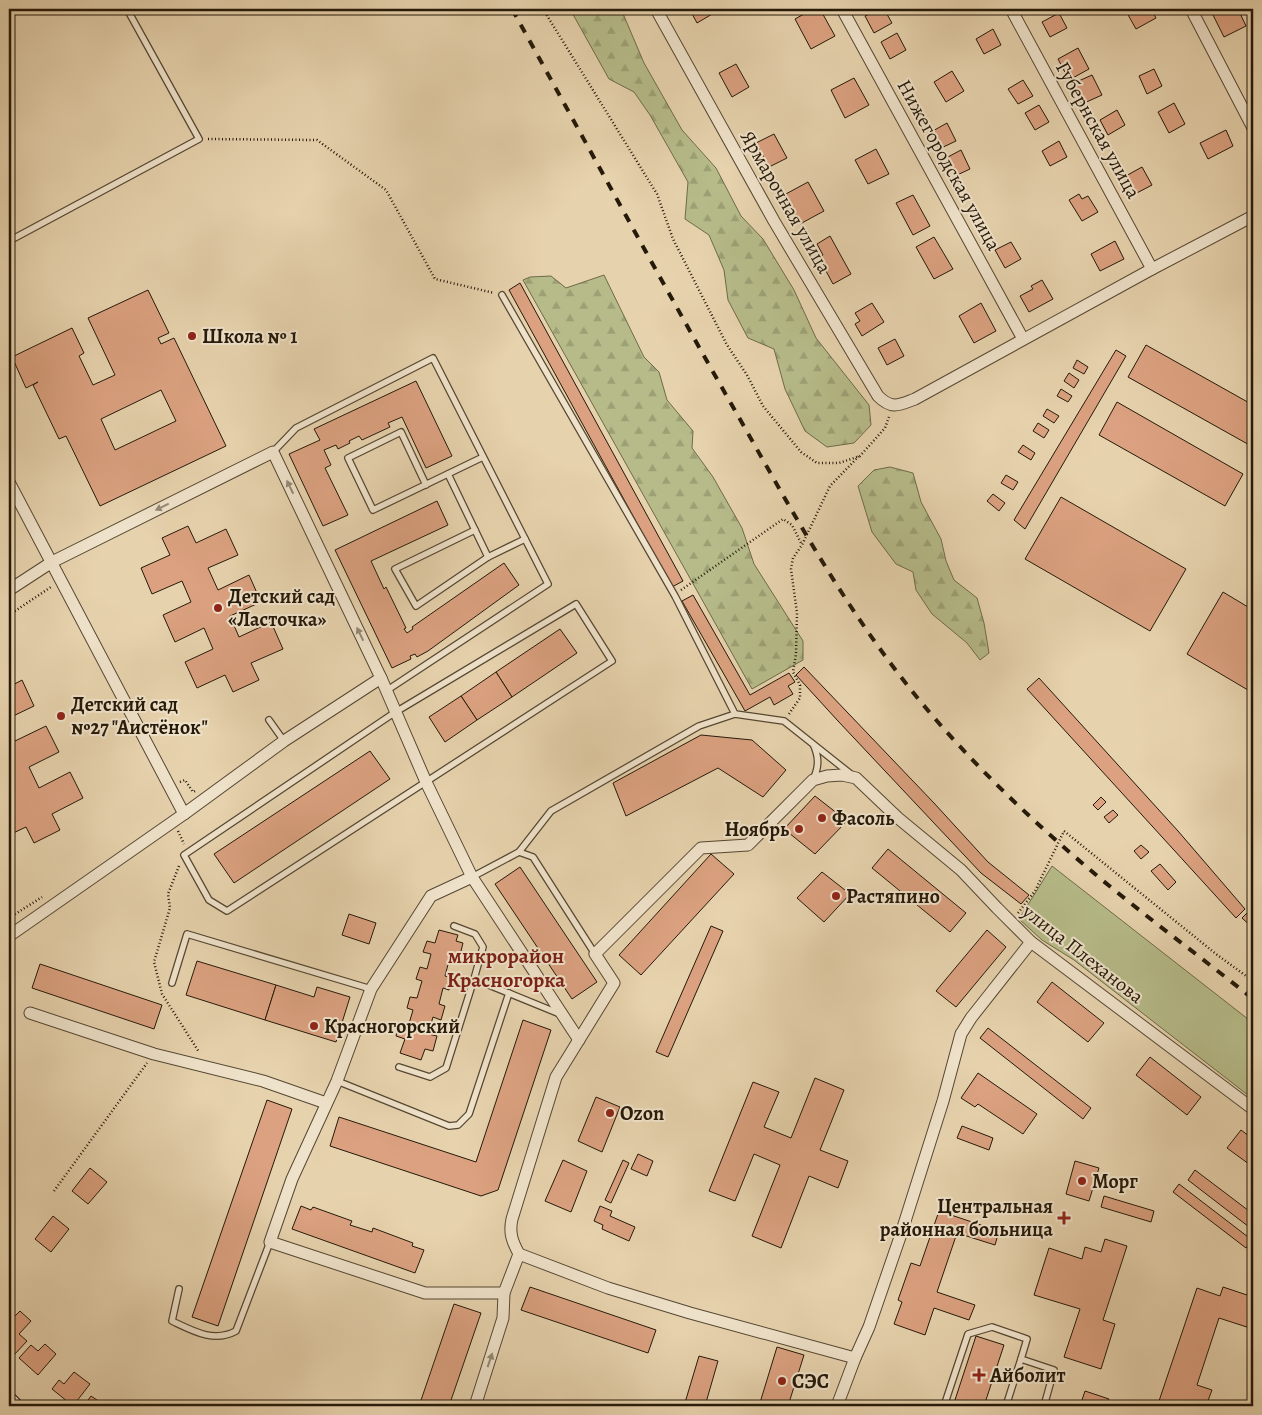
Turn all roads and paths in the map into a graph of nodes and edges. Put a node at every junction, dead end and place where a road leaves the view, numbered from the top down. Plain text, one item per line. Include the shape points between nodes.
1 (128, 9) edge
2 (543, 9) edge
3 (656, 9) edge
4 (842, 9) edge
5 (1011, 9) edge
6 (1190, 9) edge
7 (1253, 128) edge
8 (199, 139) junction
9 (1253, 216) edge
10 (9, 241) edge
11 (1152, 269) junction
12 (502, 295) joint
13 (1023, 338) junction
14 (892, 406) junction
15 (273, 452) junction
16 (860, 456) junction
17 (483, 457) junction
18 (448, 474) junction
19 (9, 482) edge
20 (426, 485) junction
21 (475, 530) junction
22 (525, 539) junction
23 (802, 545) junction
24 (488, 557) junction
25 (52, 562) junction
26 (61, 580) junction
27 (9, 590) edge
28 (675, 596) junction
29 (9, 615) edge
30 (381, 678) junction
31 (386, 691) junction
32 (394, 713) junction
33 (735, 714) junction
34 (269, 720) dead end
35 (784, 721) junction
36 (284, 741) junction
37 (813, 744) junction
38 (856, 778) junction
39 (814, 780) junction
40 (426, 782) junction
41 (201, 787) dead end
42 (170, 789) junction
43 (184, 814) junction
44 (519, 852) junction
45 (472, 877) junction
46 (49, 892) dead end
47 (9, 918) edge
48 (1011, 922) junction
49 (454, 926) dead end
50 (9, 936) edge
51 (1031, 942) junction
52 (595, 954) junction
53 (474, 980) junction
54 (1253, 981) edge
55 (172, 983) dead end
56 (371, 989) junction
57 (508, 993) junction
58 (30, 1013) dead end
59 (562, 1015) junction
60 (579, 1040) junction
61 (154, 1054) junction
62 (399, 1066) dead end
63 (337, 1081) junction
64 (326, 1103) junction
65 (1253, 1109) edge
66 (54, 1191) dead end
67 (270, 1242) junction
68 (519, 1254) junction
69 (179, 1289) dead end
70 (504, 1293) junction
71 (854, 1358) junction
72 (1021, 1359) junction
73 (9, 1400) edge
74 (15, 1406) edge
75 (475, 1406) edge
76 (837, 1406) edge
77 (944, 1406) edge
78 (1006, 1406) edge
79 (1044, 1406) edge

1 - 8 lane
2 - 16 path via 657,194 673,239 727,345 763,406 801,452 817,463 839,462
3 - 14 street, Ярмарочная улица via 774,221 878,396
4 - 13 street, Нижегородская улица
5 - 11 street, Губернская улица
6 - 7 street
8 - 10 lane
8 - 12 path via 317,140 386,190 435,280
9 - 11 street
11 - 13 street
12 - 28 lane
13 - 14 street via 915,399
14 - 16 path via 885,428
15 - 17 lane via 296,428 433,358
15 -> 25 street
30 -> 15 street
16 - 23 path via 830,486
17 - 18 lane
17 - 22 lane
18 - 20 lane
18 - 21 lane
19 - 25 street
20 - 20 lane via 401,432 348,458 373,510
21 - 24 lane
21 - 24 lane via 395,569 416,606
22 - 24 lane
22 - 31 lane via 548,584
23 - 28 path via 792,525 783,519
23 - 35 path via 793,558 791,569 797,613 792,672 800,685 800,698
25 - 26 street
25 - 27 street
26 - 29 path
26 - 42 street
28 - 33 lane
30 - 31 street
30 - 36 street
31 - 32 street
32 - 40 street
32 - 40 lane via 576,604 612,661
32 - 40 lane via 184,855 209,900 228,911
33 - 35 lane
33 - 44 lane via 699,726 551,810
34 - 36 lane
35 - 37 lane
36 - 43 street
37 - 38 lane
37 - 39 lane via 818,769
38 - 39 street via 842,775
38 - 48 street, улица Плеханова via 961,870
39 - 52 street via 748,845 701,848
40 - 45 street
41 - 42 path via 193,792 185,780
42 - 43 street
43 - 50 street
44 - 45 lane
44 - 52 lane via 533,857
45 - 56 street via 431,896
45 - 59 street
46 - 47 path
48 - 51 street, улица Плеханова
48 - 54 path via 1035,890 1064,831
49 - 53 lane via 476,934 483,947
51 - 65 street, улица Плеханова
51 - 71 street via 961,1034 900,1237 869,1327
52 - 60 street via 614,983
53 - 57 lane
53 - 62 lane via 446,1068 430,1077
55 - 56 lane via 187,934
56 - 63 street
57 - 59 lane
57 - 63 lane via 470,1114 458,1125 449,1126
58 - 61 street
59 - 60 street
60 - 68 street via 556,1077 512,1219 511,1239
61 - 64 street via 263,1081
61 - 66 path
63 - 64 street
64 - 67 street via 292,1179
67 - 69 lane via 236,1331 227,1336 200,1335 172,1321
67 - 70 street via 425,1293
68 - 70 street
68 - 71 street via 608,1288
75 -> 70 street via 503,1318
71 - 76 street
72 - 77 lane via 1026,1339 992,1327 968,1334
72 - 78 lane
72 - 79 lane via 1054,1370
73 - 74 main road

